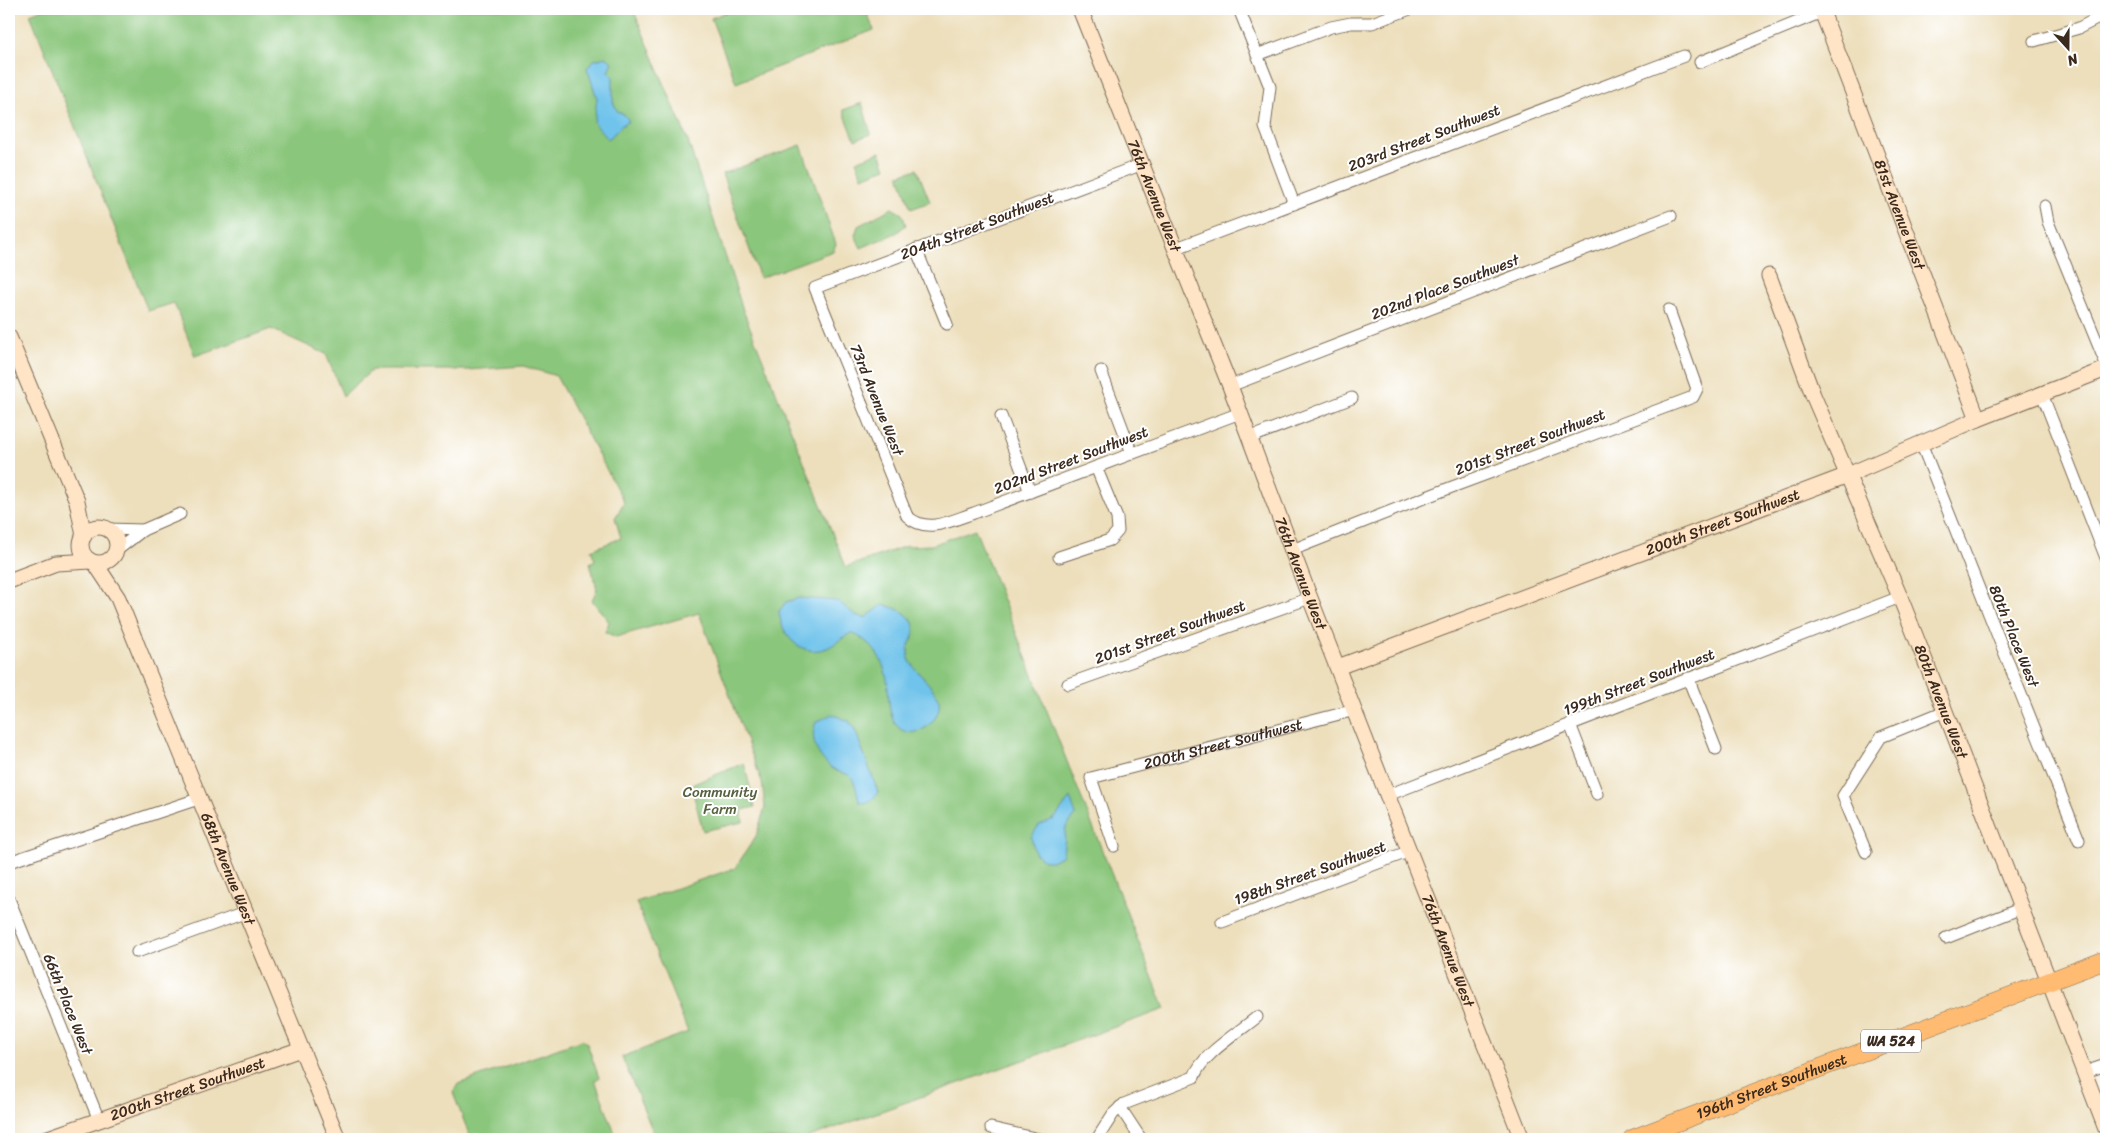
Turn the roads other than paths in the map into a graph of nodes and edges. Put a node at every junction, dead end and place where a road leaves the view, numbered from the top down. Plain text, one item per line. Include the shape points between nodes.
1 (1080, 9) edge
2 (1239, 9) edge
3 (1410, 9) edge
4 (1822, 10) edge
5 (2106, 14) edge
6 (2034, 40) dead end
7 (1257, 55) junction
8 (1684, 56) dead end
9 (1700, 62) dead end
10 (1140, 165) junction
11 (1294, 204) junction
12 (2045, 206) dead end
13 (1671, 216) dead end
14 (916, 249) junction
15 (1174, 249) junction
16 (1769, 276) dead end
17 (816, 288) joint
18 (1670, 310) dead end
19 (947, 324) dead end
20 (9, 337) edge
21 (2106, 364) edge
22 (2106, 370) edge
23 (1101, 371) dead end
24 (1230, 386) junction
25 (2042, 394) junction
26 (1352, 398) dead end
27 (1240, 413) junction
28 (1001, 416) dead end
29 (1978, 419) junction
30 (1250, 438) junction
31 (1922, 443) junction
32 (1132, 453) junction
33 (1096, 467) junction
34 (1848, 474) junction
35 (1030, 492) junction
36 (78, 501) junction
37 (180, 514) dead end
38 (913, 522) joint
39 (104, 528) junction
40 (142, 530) junction
41 (83, 538) junction
42 (1292, 550) junction
43 (115, 554) junction
44 (1060, 557) dead end
45 (2106, 558) edge
46 (93, 562) junction
47 (56, 564) junction
48 (9, 581) edge
49 (1900, 597) junction
50 (118, 598) junction
51 (1310, 598) junction
52 (1338, 667) junction
53 (1688, 678) junction
54 (1068, 684) dead end
55 (1355, 710) junction
56 (1946, 711) junction
57 (1570, 724) junction
58 (1716, 749) dead end
59 (1597, 794) dead end
60 (1388, 795) junction
61 (201, 798) junction
62 (2079, 840) dead end
63 (1114, 846) dead end
64 (1410, 851) junction
65 (1866, 852) dead end
66 (9, 862) edge
67 (9, 899) edge
68 (2022, 908) junction
69 (247, 912) junction
70 (1222, 922) dead end
71 (1946, 938) dead end
72 (137, 952) dead end
73 (2106, 960) edge
74 (2051, 981) junction
75 (1257, 1017) dead end
76 (301, 1049) junction
77 (2106, 1065) edge
78 (2085, 1072) junction
79 (1120, 1107) junction
80 (98, 1120) junction
81 (991, 1128) dead end
82 (2106, 1129) edge
83 (45, 1139) edge
84 (338, 1139) edge
85 (1038, 1139) edge
86 (1097, 1139) edge
87 (1141, 1139) edge
88 (1522, 1139) edge
89 (1632, 1139) edge

1 - 10 street, 76th Avenue West
2 - 7 street
3 - 7 street via 1372,23 1331,27
4 - 9 street
4 - 29 street, 81st Avenue West
5 - 6 street via 2079,28
7 - 11 street via 1270,87 1265,127
8 - 11 street, 203rd Street Southwest
10 - 14 street, 204th Street Southwest
10 - 15 street, 76th Avenue West
11 - 15 street, 203rd Street Southwest
12 - 21 street via 2048,222
13 - 24 street, 202nd Place Southwest
14 - 17 street, 204th Street Southwest
14 - 19 street
15 - 24 street, 76th Avenue West
16 - 34 street, 80th Avenue West via 1813,395
17 - 38 street, 73rd Avenue West
18 - 42 street, 201st Street Southwest via 1697,389 1693,397
20 - 36 street
22 - 25 street, 200th Street Southwest
23 - 32 street
24 - 27 street, 76th Avenue West
25 - 29 street, 200th Street Southwest
25 - 45 street
26 - 30 street
27 - 30 street, 76th Avenue West
27 - 32 street, 202nd Street Southwest
28 - 35 street
29 - 31 street, 200th Street Southwest
30 - 42 street, 76th Avenue West
31 - 34 street, 200th Street Southwest
31 - 62 street, 80th Place West
32 - 33 street, 202nd Street Southwest
33 - 35 street, 202nd Street Southwest
33 - 44 street via 1117,518 1118,531 1110,540
34 - 49 street, 80th Avenue West
34 - 52 street, 200th Street Southwest
35 - 38 street, 202nd Street Southwest via 935,526
36 - 39 street
36 - 41 street
37 - 40 street
39 - 40 street
39 - 41 street via 92,529
39 - 43 street via 117,541
40 - 43 street
41 - 46 street via 84,555
41 - 47 street
42 - 51 street, 76th Avenue West
43 - 46 street via 106,562
43 - 50 street, 68th Avenue West
46 - 47 street
46 - 50 street, 68th Avenue West
47 - 48 street
49 - 53 street, 199th Street Southwest
49 - 56 street, 80th Avenue West
50 - 61 street, 68th Avenue West
51 - 52 street, 76th Avenue West
51 - 54 street, 201st Street Southwest
52 - 55 street, 76th Avenue West
53 - 57 street, 199th Street Southwest
53 - 58 street
55 - 60 street, 76th Avenue West
55 - 63 street, 200th Street Southwest via 1091,778
56 - 65 street via 1881,737 1842,796
56 - 68 street, 80th Avenue West
57 - 59 street
57 - 60 street, 199th Street Southwest
60 - 64 street, 76th Avenue West
61 - 66 street
61 - 69 street, 68th Avenue West
64 - 70 street, 198th Street Southwest
64 - 88 street, 76th Avenue West
67 - 80 street, 66th Place West
68 - 71 street
68 - 74 street, 80th Avenue West
69 - 72 street
69 - 76 street, 68th Avenue West
73 - 74 main road, 196th Street Southwest / WA 524
74 - 78 street, 80th Avenue West
74 - 89 main road, 196th Street Southwest / WA 524
75 - 79 street via 1198,1066 1194,1077
76 - 80 street, 200th Street Southwest
76 - 84 street, 68th Avenue West
77 - 78 street
78 - 82 street, 80th Avenue West
79 - 86 street
79 - 87 street
80 - 83 street, 200th Street Southwest
81 - 85 street

